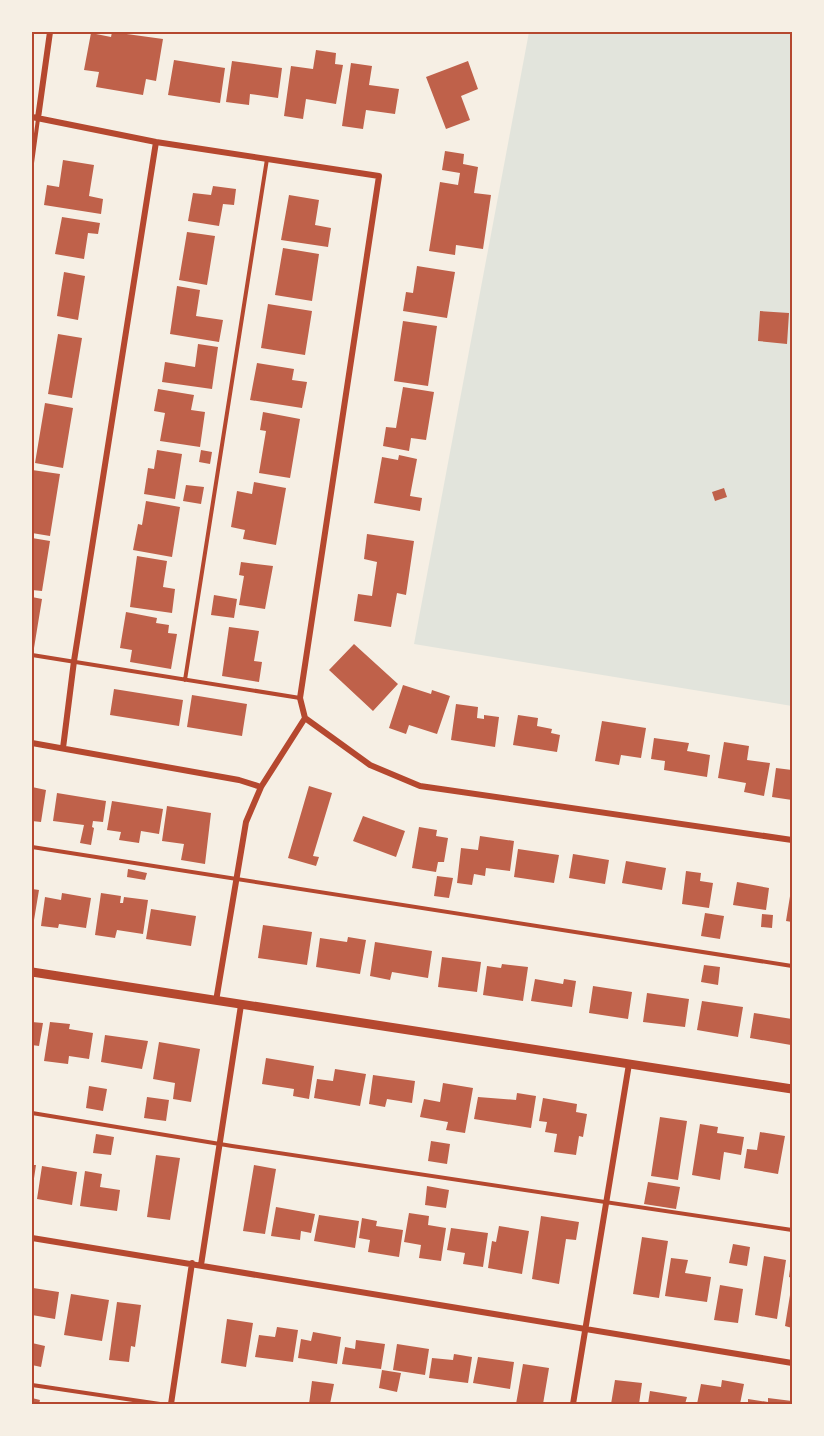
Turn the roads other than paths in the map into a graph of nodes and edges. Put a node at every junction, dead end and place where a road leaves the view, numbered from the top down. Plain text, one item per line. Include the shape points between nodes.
1 (50, 32) edge
2 (35, 118) edge
3 (156, 142) junction
4 (267, 159) junction
5 (32, 163) edge
6 (32, 655) edge
7 (74, 661) junction
8 (185, 680) junction
9 (300, 698) junction
10 (305, 718) junction
11 (32, 743) edge
12 (63, 748) junction
13 (261, 787) junction
14 (792, 840) edge
15 (32, 847) edge
16 (236, 879) junction
17 (792, 966) edge
18 (32, 972) edge
19 (216, 1001) junction
20 (241, 1005) junction
21 (629, 1064) junction
22 (792, 1089) edge
23 (32, 1113) edge
24 (219, 1144) junction
25 (606, 1201) junction
26 (792, 1230) edge
27 (32, 1238) edge
28 (192, 1263) junction
29 (201, 1265) junction
30 (585, 1329) junction
31 (792, 1362) edge
32 (32, 1385) edge
33 (160, 1404) edge
34 (171, 1404) edge
35 (573, 1404) edge

1 - 2 street
2 - 3 street
2 - 5 lane
3 - 4 street
3 - 7 street
4 - 8 lane
4 - 9 street via 379,176
6 - 7 lane
7 - 8 lane
7 - 12 street
8 - 9 lane
9 - 10 street
10 - 13 street
10 - 14 street via 370,765 420,786
11 - 12 street
12 - 13 street
13 - 16 street via 246,822
15 - 16 lane
16 - 17 lane
16 - 19 street
18 - 19 street
19 - 20 street
20 - 21 street
20 - 24 street
21 - 22 street
21 - 25 street
23 - 24 lane
24 - 25 lane
24 - 29 street
25 - 26 lane
25 - 30 street
27 - 28 street
28 - 29 street
28 - 34 street
29 - 30 street
30 - 31 street
30 - 35 street
32 - 33 lane

